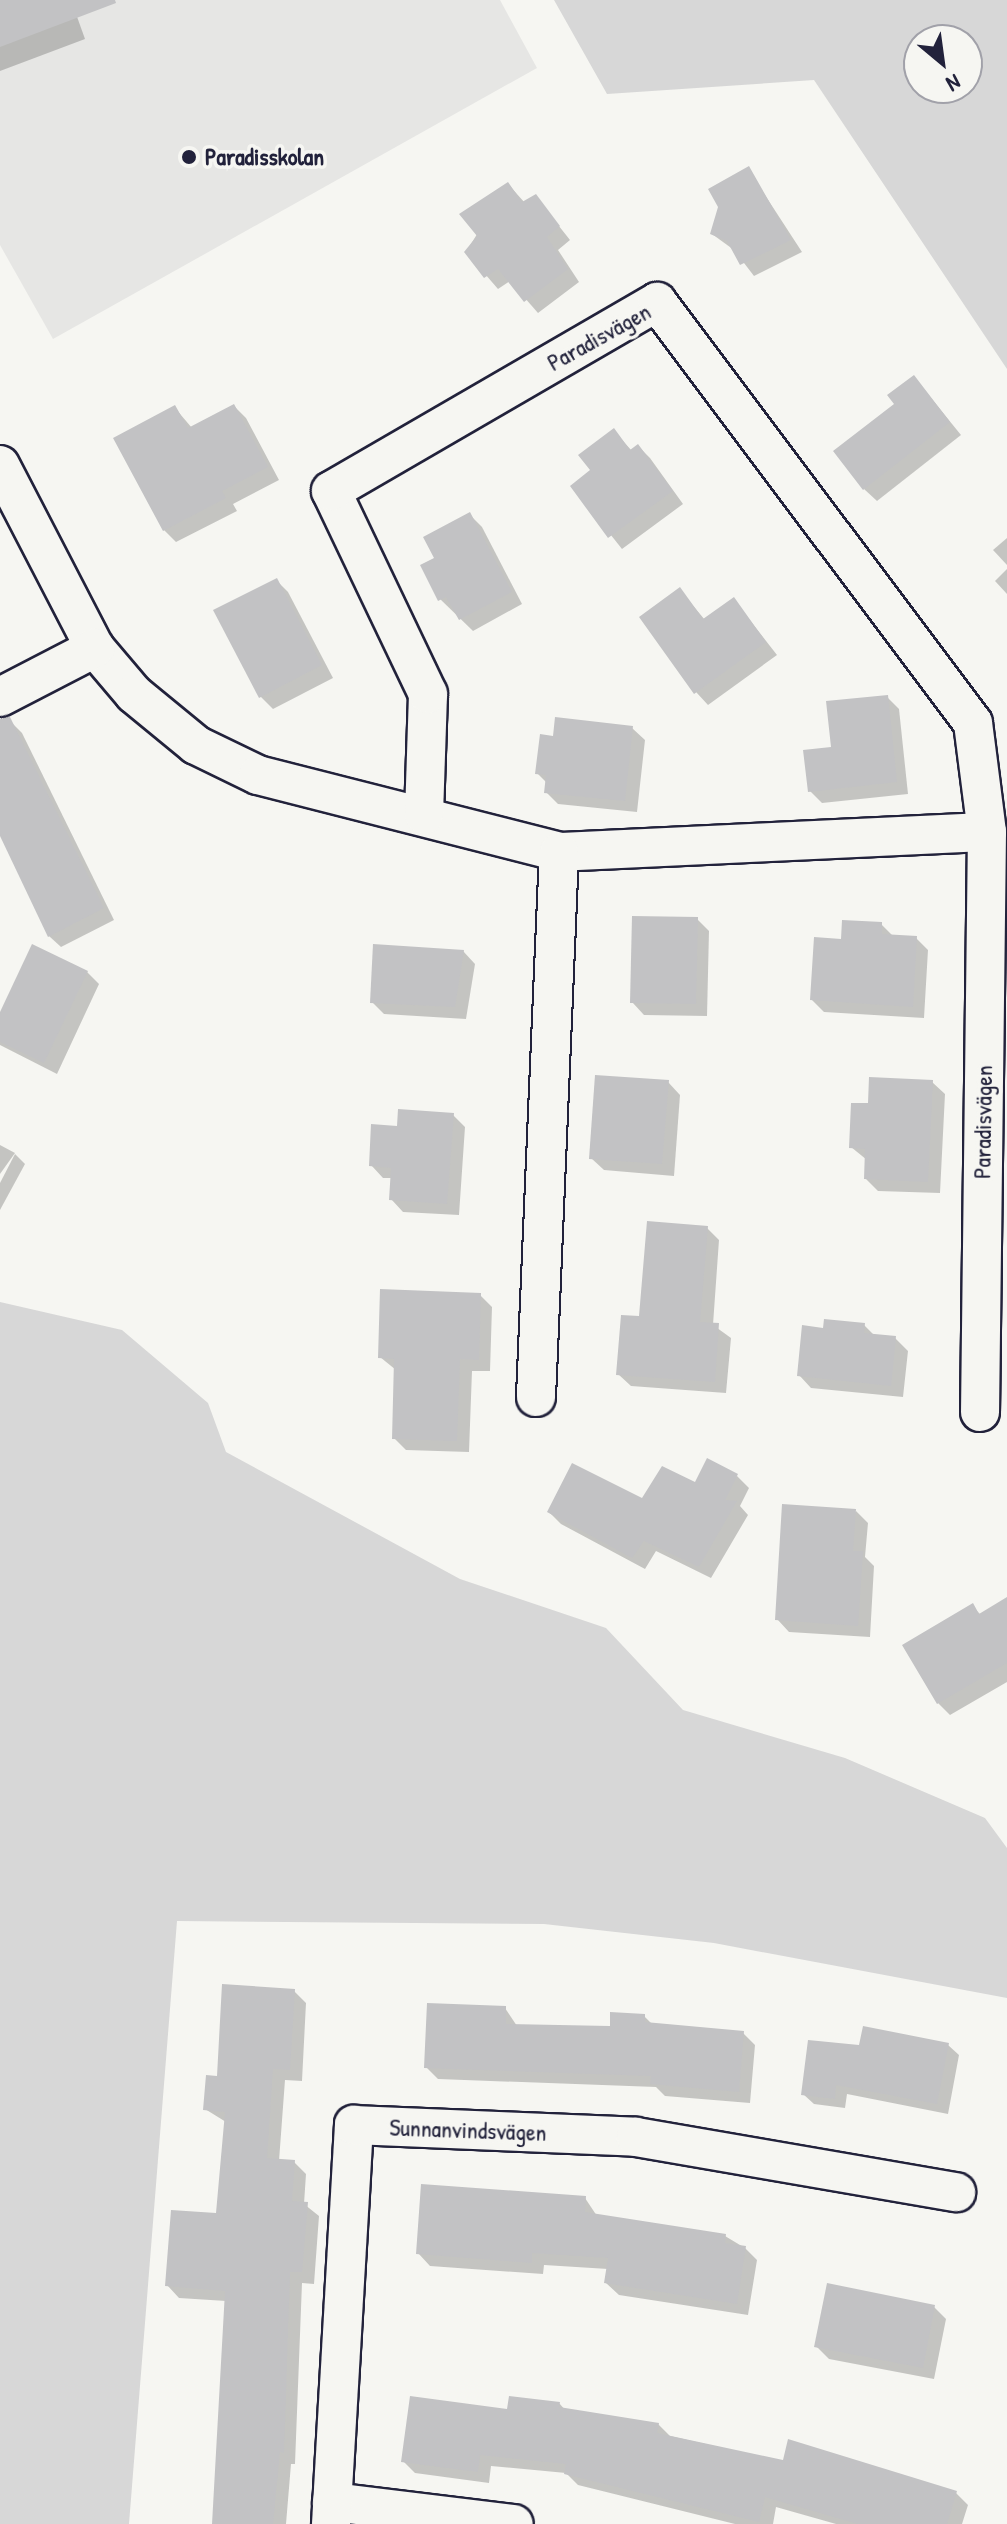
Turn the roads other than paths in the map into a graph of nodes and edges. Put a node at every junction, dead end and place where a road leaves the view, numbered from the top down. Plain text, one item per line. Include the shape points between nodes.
1 (0, 465) edge
2 (95, 648) junction
3 (0, 697) edge
4 (424, 815) junction
5 (987, 832) junction
6 (559, 852) junction
7 (536, 1397) dead end
8 (980, 1412) dead end
9 (956, 2192) dead end
10 (331, 2513) edge
11 (514, 2524) edge

1 - 2 street
2 - 3 street
2 - 4 street via 134,694 196,745 258,775
4 - 5 street, Paradisvägen via 428,694 331,491 657,302 973,723
4 - 6 street
5 - 6 street
5 - 8 street, Paradisvägen
6 - 7 street
9 - 10 street, Sunnanvindsvägen via 636,2137 354,2125
10 - 11 street, Sunnanvindsvägen

